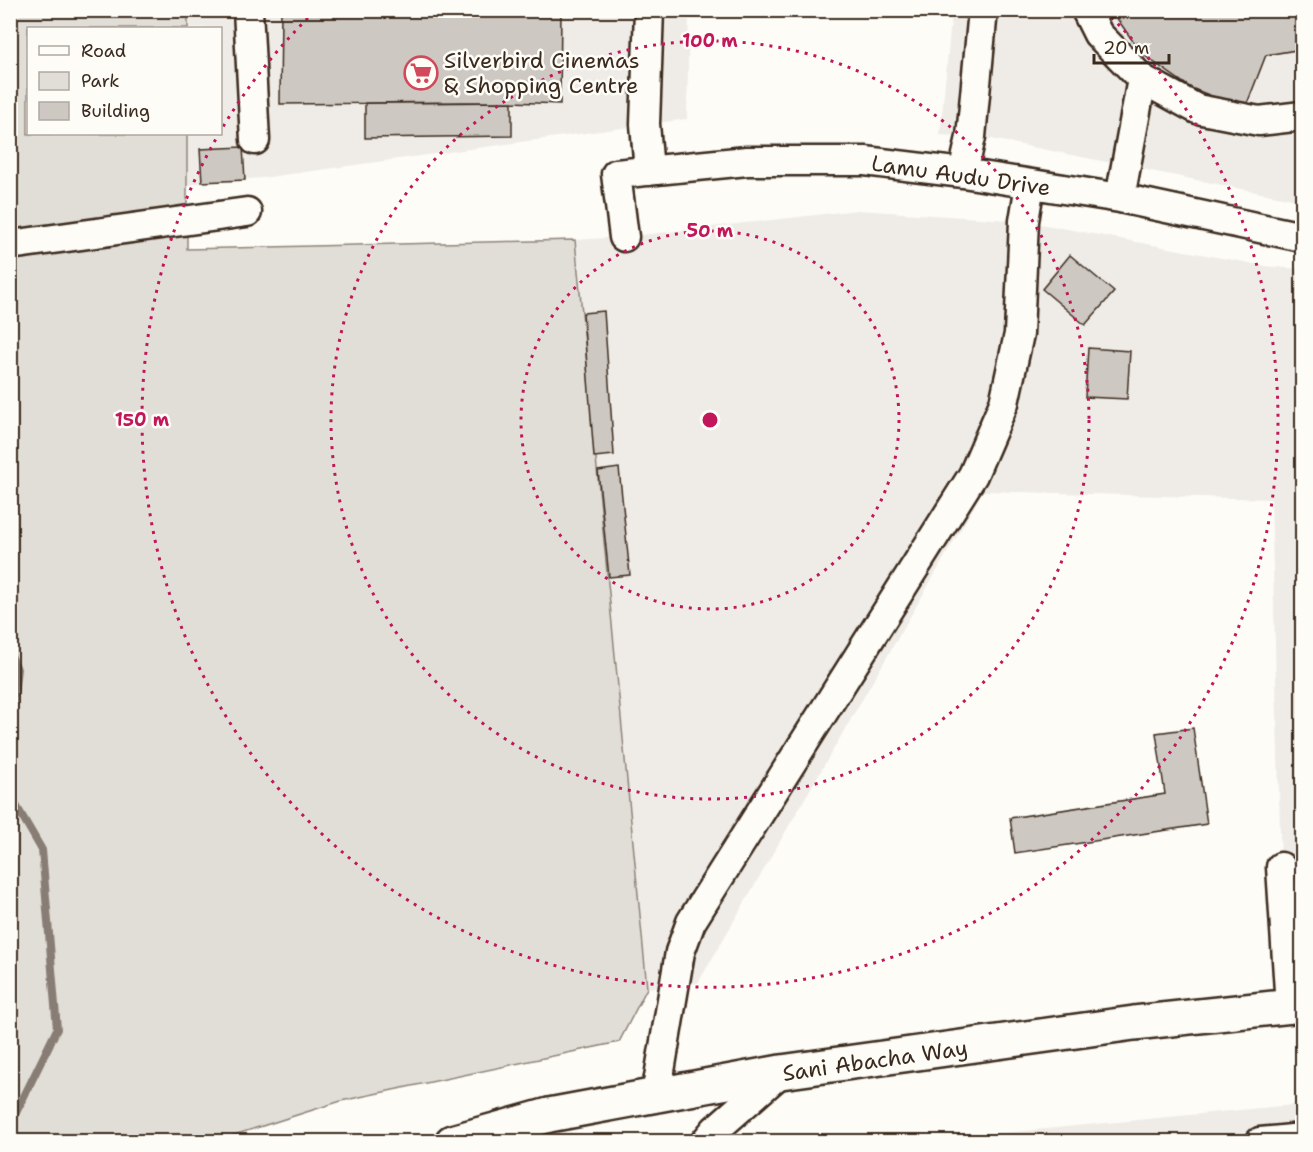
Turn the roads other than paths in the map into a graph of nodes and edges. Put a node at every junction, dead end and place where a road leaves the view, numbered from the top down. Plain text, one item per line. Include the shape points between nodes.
1 (248, 10) edge
2 (649, 10) edge
3 (666, 10) edge
4 (983, 10) edge
5 (1086, 10) edge
6 (1142, 79) junction
7 (1302, 116) edge
8 (645, 124) junction
9 (255, 140) dead end
10 (649, 171) junction
11 (963, 174) junction
12 (1030, 184) junction
13 (1120, 198) junction
14 (247, 212) dead end
15 (624, 237) dead end
16 (1302, 237) edge
17 (10, 245) edge
18 (1281, 867) dead end
19 (1296, 1006) edge
20 (781, 1072) junction
21 (656, 1095) junction
22 (1302, 1138) edge
23 (452, 1142) edge
24 (705, 1142) edge
25 (1260, 1142) edge

1 - 9 street
2 - 8 street
3 - 8 street via 666,42
4 - 11 street via 971,137
5 - 6 street via 1098,34
6 - 7 street via 1197,109 1259,121
6 - 13 street
8 - 10 street
10 - 11 street, Lamu Audu Drive via 747,161 865,161
10 - 15 street, Lamu Audu Drive via 616,174
11 - 12 street, Lamu Audu Drive
12 - 13 street, Lamu Audu Drive
12 - 21 street via 1024,222 1019,334 1004,403 973,475 691,922 680,952
13 - 16 street, Lamu Audu Drive
14 - 17 street
18 - 19 street
19 - 20 highway, Sani Abacha Way via 1134,1023
20 - 21 highway, Sani Abacha Way
20 - 24 street
21 - 23 highway, Sani Abacha Way via 549,1115
22 - 25 street

